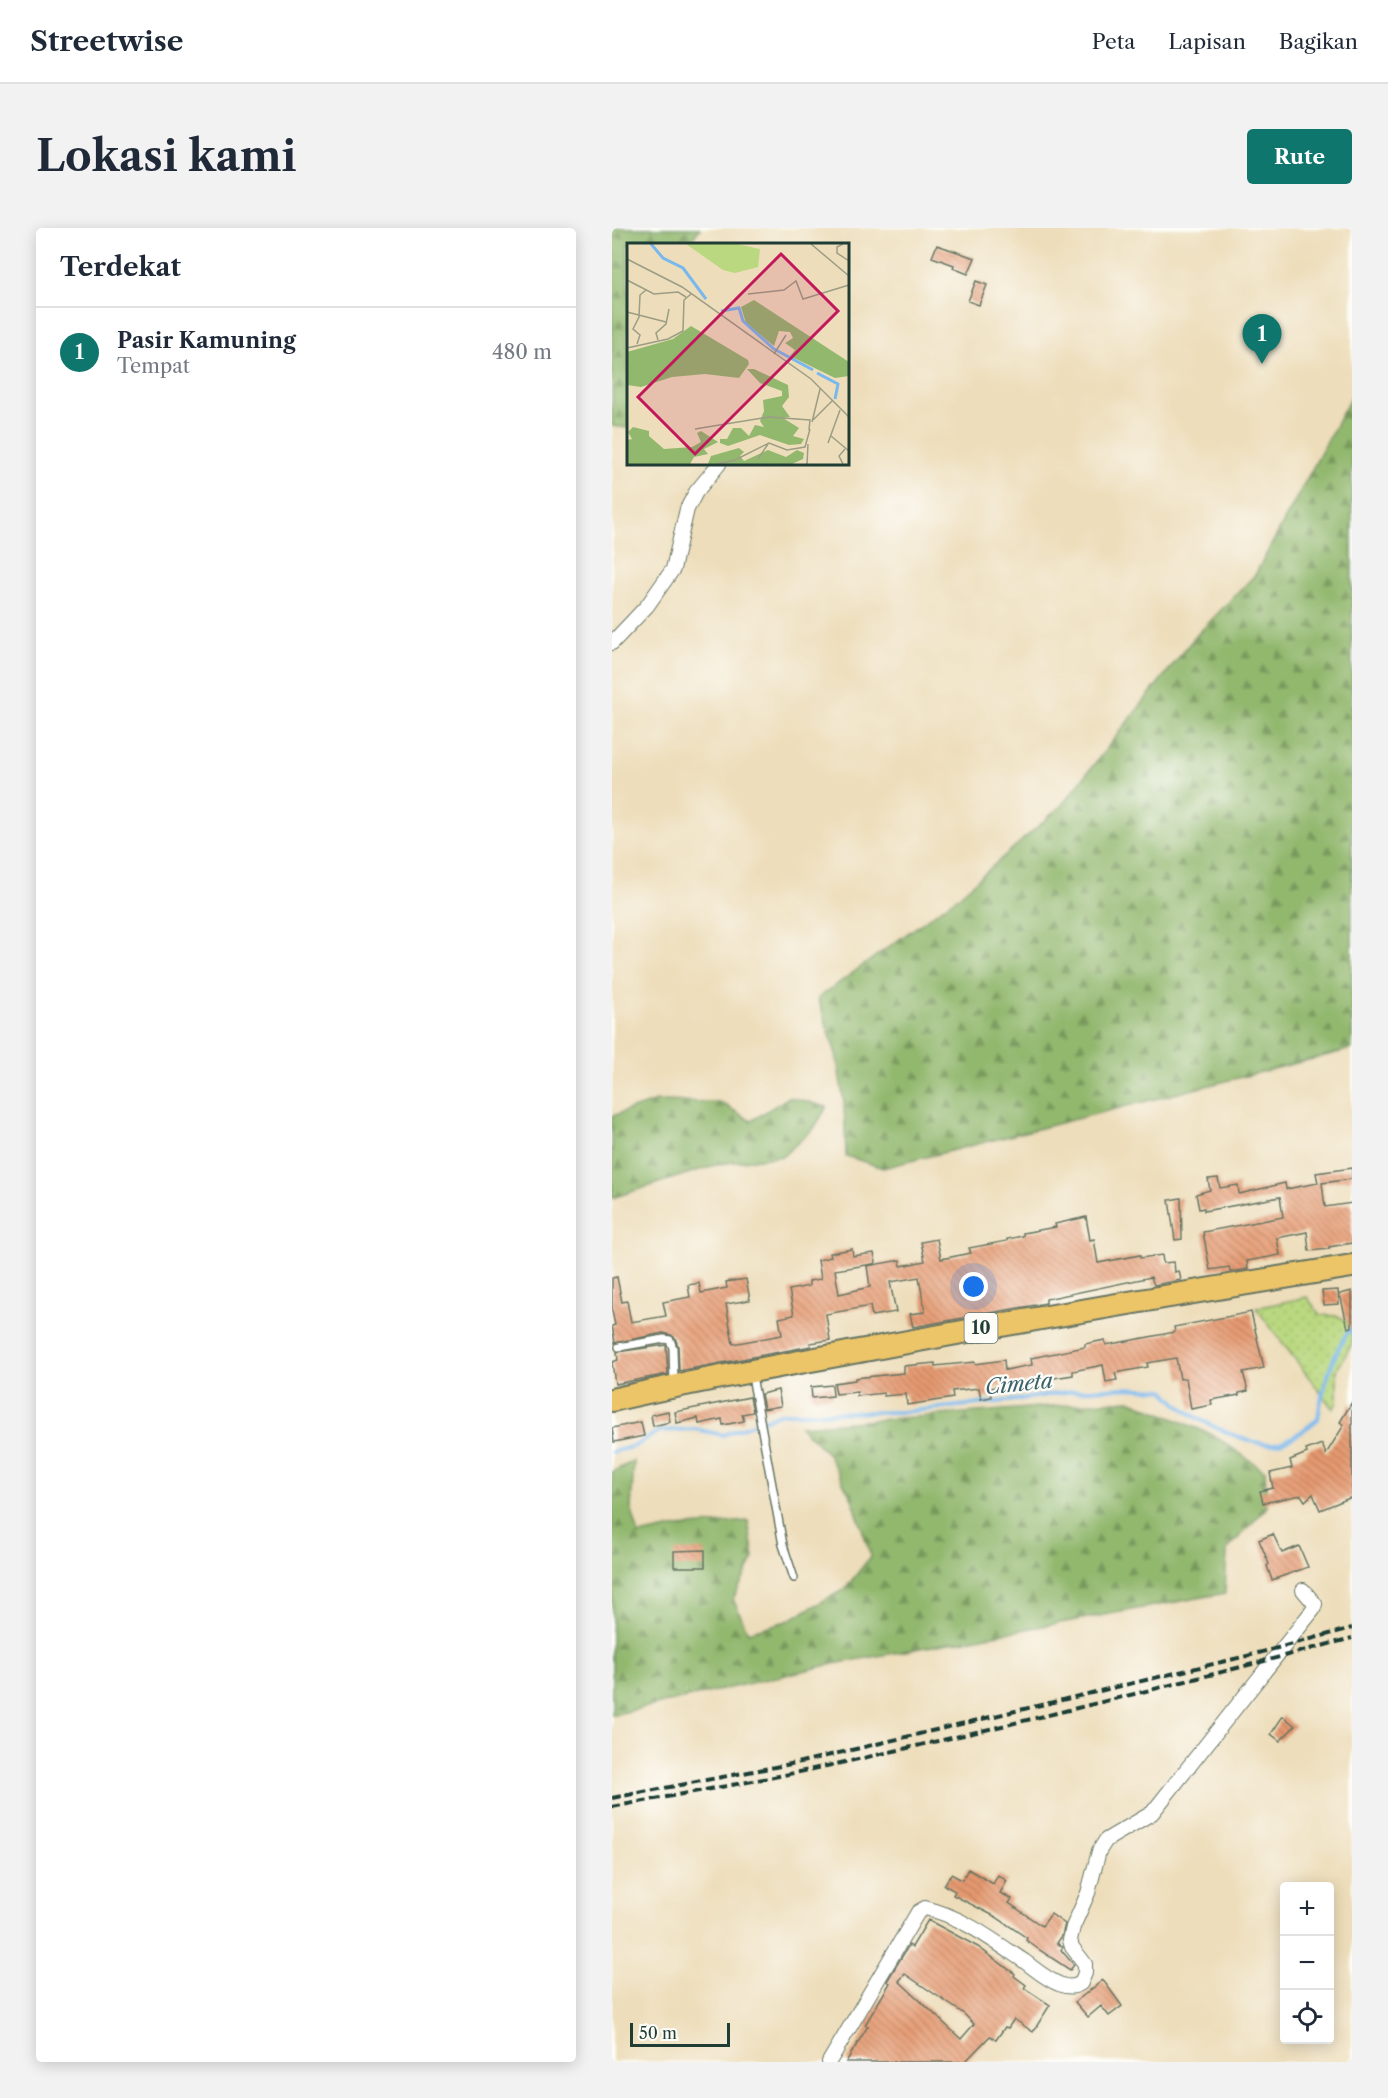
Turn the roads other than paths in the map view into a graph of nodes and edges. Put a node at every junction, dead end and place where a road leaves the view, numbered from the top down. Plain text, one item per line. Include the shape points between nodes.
1 (718, 465) edge
2 (612, 643) edge
3 (1352, 1266) edge
4 (619, 1347) dead end
5 (751, 1371) junction
6 (674, 1386) junction
7 (612, 1400) edge
8 (794, 1578) dead end
9 (1303, 1590) dead end
10 (829, 2062) edge

1 - 2 street via 687,509 673,569 647,606
3 - 5 highway, 10
4 - 6 lane via 670,1340
5 - 6 highway, 10
5 - 8 lane via 783,1545
6 - 7 highway, 10
9 - 10 street via 1315,1604 1313,1610 1152,1813 1106,1840 1099,1851 1070,1940 1085,1964 1081,1983 1074,1987 1056,1983 963,1923 925,1908 918,1912

